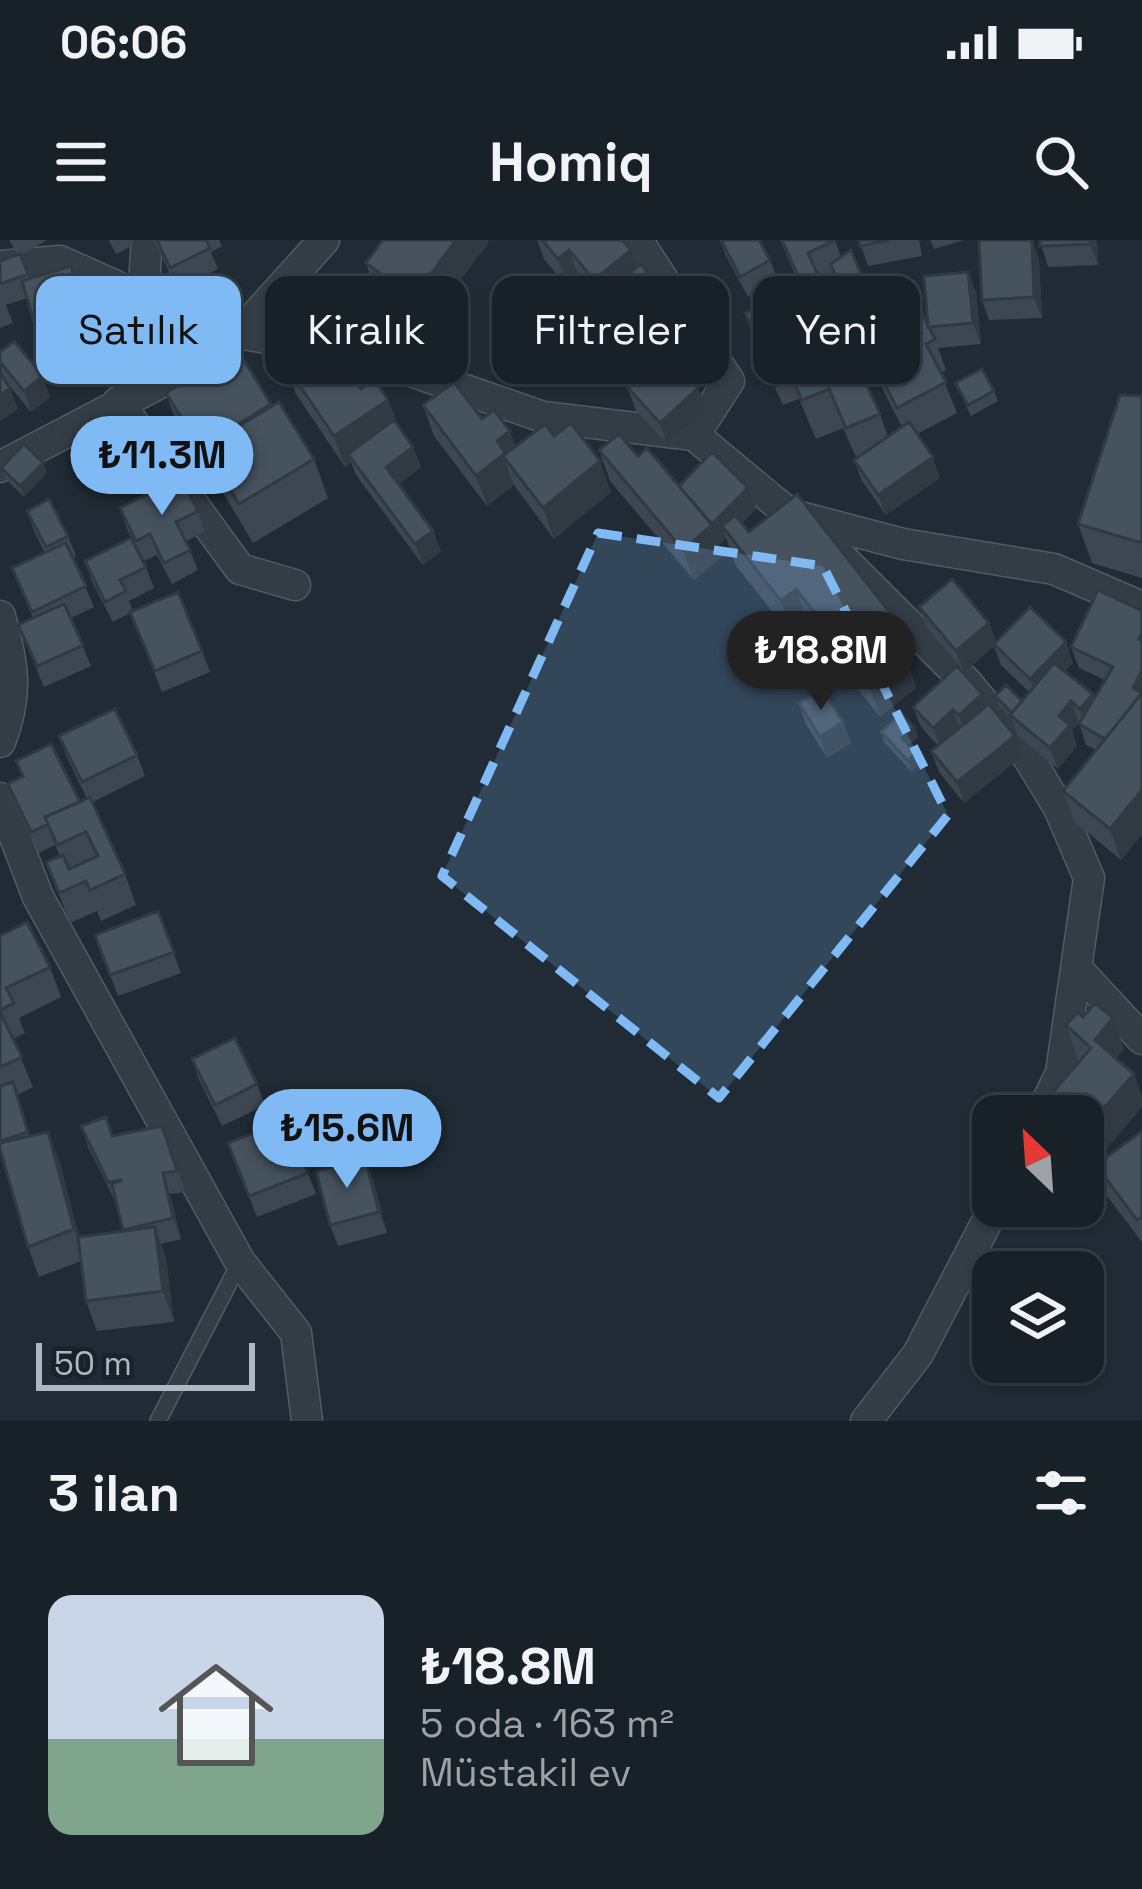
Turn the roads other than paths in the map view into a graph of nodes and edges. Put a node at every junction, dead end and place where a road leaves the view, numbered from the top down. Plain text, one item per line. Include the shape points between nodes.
1 (147, 240) edge
2 (324, 240) edge
3 (637, 240) edge
4 (0, 266) edge
5 (95, 276) edge
6 (144, 276) edge
7 (241, 332) edge
8 (241, 333) edge
9 (156, 384) edge
10 (118, 402) junction
11 (694, 435) junction
12 (0, 467) edge
13 (789, 514) junction
14 (295, 585) dead end
15 (1142, 607) edge
16 (0, 616) edge
17 (0, 742) edge
18 (0, 798) edge
19 (1077, 969) junction
20 (1142, 1039) edge
21 (1050, 1095) edge
22 (984, 1227) edge
23 (240, 1262) junction
24 (158, 1421) edge
25 (307, 1421) edge
26 (866, 1421) edge

1 - 6 street
2 - 7 street
3 - 11 street via 729,381
4 - 5 street via 60,261
8 - 11 street via 382,361 543,417
9 - 10 street
10 - 12 street
10 - 14 street via 240,569
11 - 13 street
13 - 15 street via 903,544 1054,568
13 - 19 street via 968,685 1028,757 1089,878
16 - 17 street via 13,663 13,709
18 - 23 street via 38,897
19 - 20 street
19 - 21 street
22 - 26 street via 918,1354
23 - 24 lane
23 - 25 street via 296,1333

